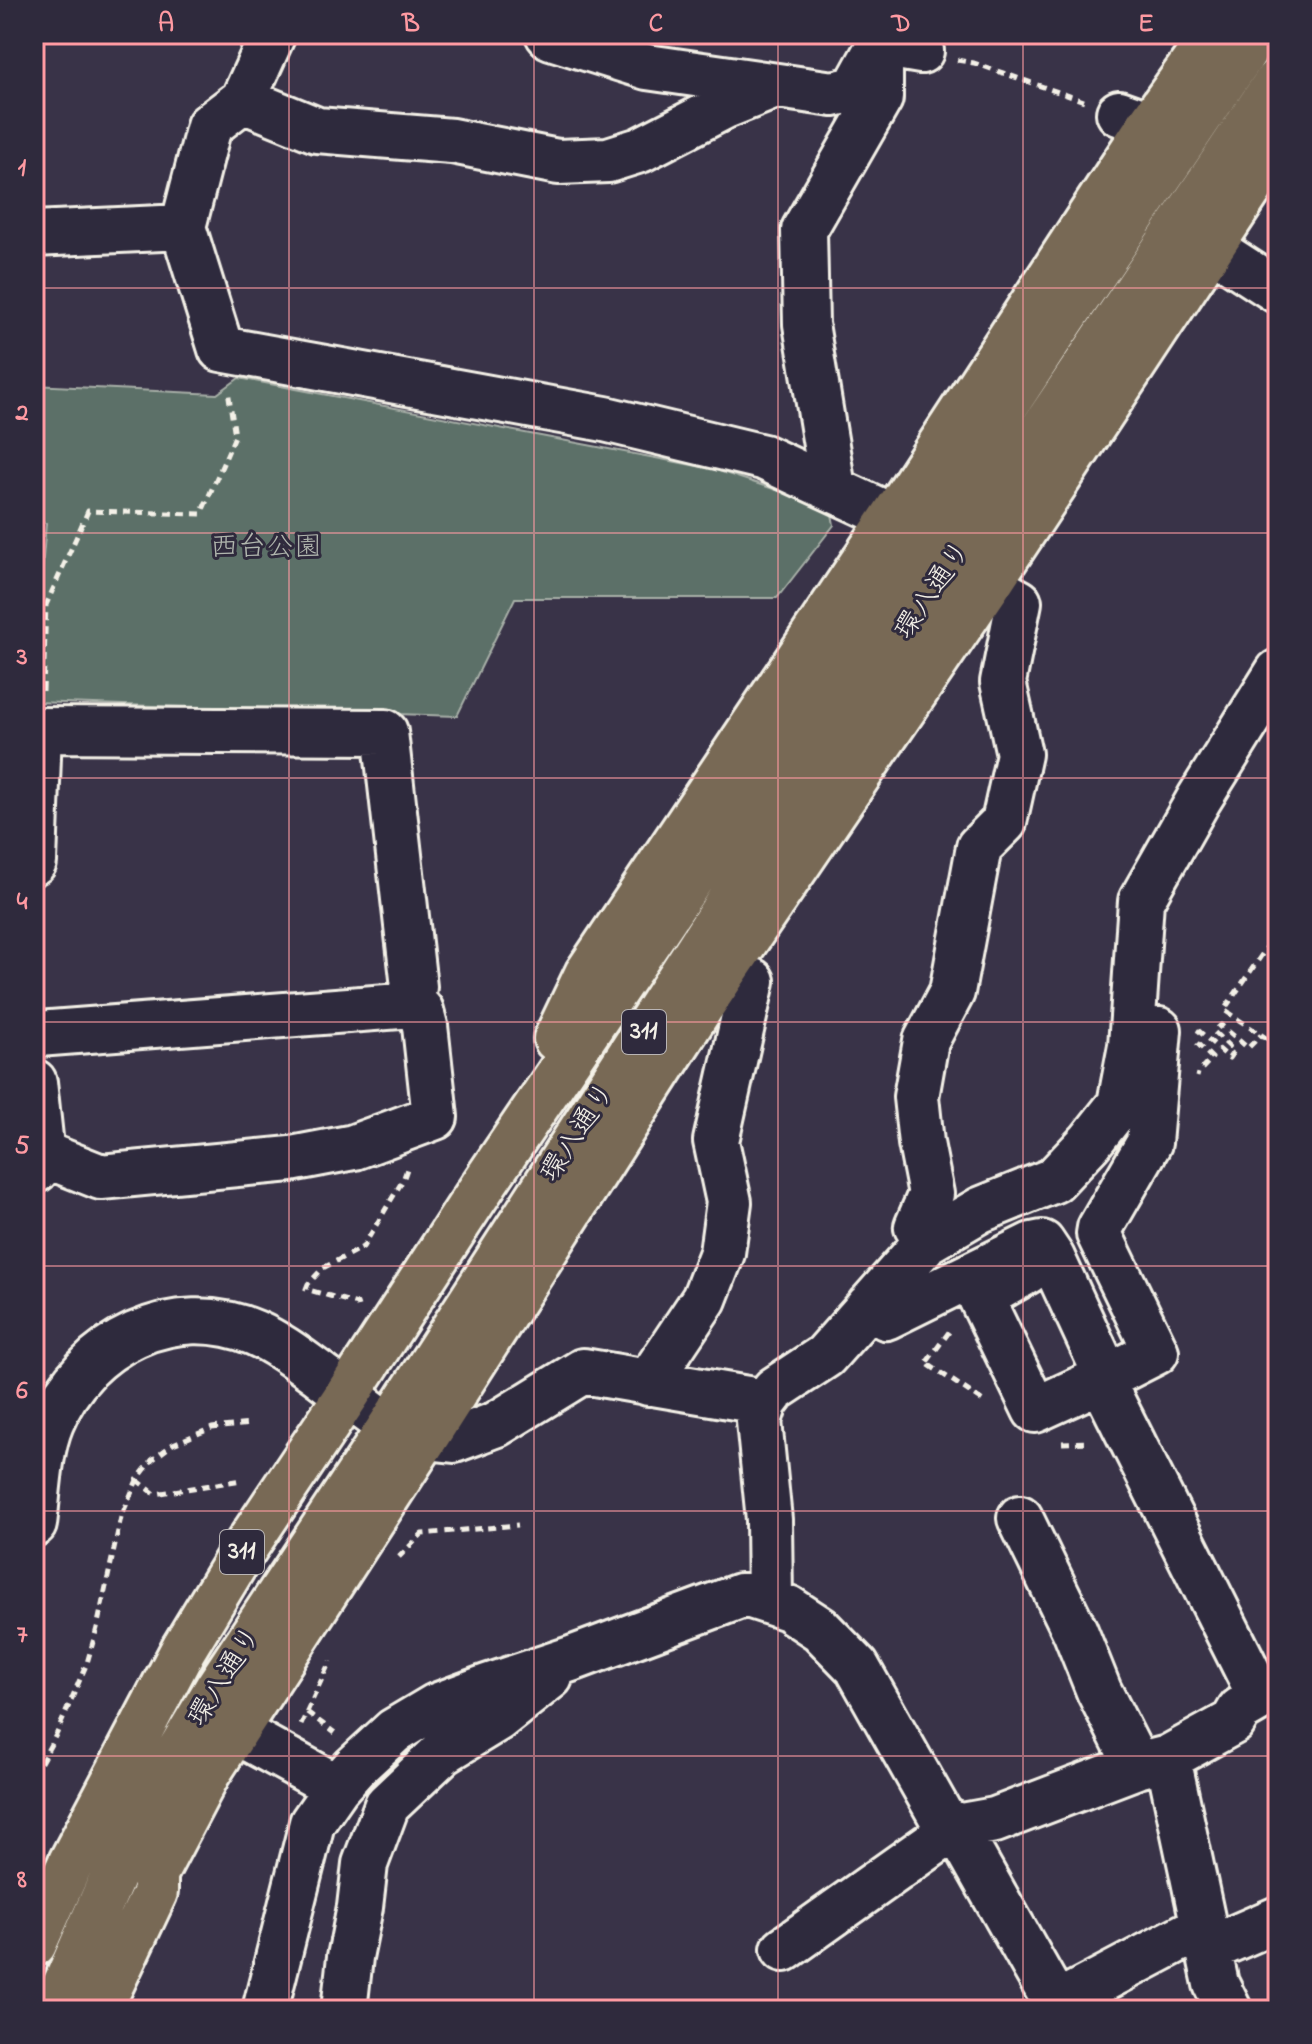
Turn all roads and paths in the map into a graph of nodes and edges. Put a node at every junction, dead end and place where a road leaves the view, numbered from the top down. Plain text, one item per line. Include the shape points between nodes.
1 (273, 34) edge
2 (548, 34) edge
3 (1214, 34) edge
4 (1256, 34) edge
5 (895, 43) edge
6 (1278, 80) edge
7 (775, 86) junction
8 (243, 100) junction
9 (1134, 119) junction
10 (1278, 146) edge
11 (183, 227) junction
12 (34, 234) edge
13 (1210, 247) junction
14 (1278, 291) edge
15 (221, 349) junction
16 (833, 488) junction
17 (893, 517) junction
18 (979, 579) junction
19 (1278, 672) edge
20 (39, 718) edge
21 (34, 862) edge
22 (1278, 931) edge
23 (1135, 979) junction
24 (752, 981) dead end
25 (415, 1005) junction
26 (35, 1029) edge
27 (1261, 1035) junction
28 (1278, 1046) edge
29 (34, 1082) edge
30 (1197, 1087) dead end
31 (417, 1123) junction
32 (38, 1175) edge
33 (486, 1181) junction
34 (90, 1195) dead end
35 (1099, 1234) junction
36 (34, 1238) edge
37 (927, 1241) junction
38 (1052, 1258) junction
39 (357, 1304) dead end
40 (869, 1306) junction
41 (961, 1325) dead end
42 (1107, 1377) junction
43 (648, 1383) junction
44 (347, 1395) junction
45 (765, 1402) junction
46 (992, 1407) dead end
47 (250, 1424) dead end
48 (408, 1432) junction
49 (1097, 1442) dead end
50 (1052, 1443) dead end
51 (254, 1478) dead end
52 (137, 1480) junction
53 (1020, 1518) dead end
54 (34, 1524) edge
55 (518, 1525) dead end
56 (389, 1566) dead end
57 (770, 1602) junction
58 (333, 1656) dead end
59 (574, 1658) junction
60 (1269, 1693) edge
61 (307, 1712) junction
62 (235, 1731) junction
63 (343, 1740) dead end
64 (285, 1758) junction
65 (1153, 1762) junction
66 (34, 1775) edge
67 (337, 1787) junction
68 (956, 1827) junction
69 (1278, 1919) edge
70 (1206, 1937) junction
71 (34, 1944) edge
72 (784, 1949) dead end
73 (54, 2010) edge
74 (99, 2010) edge
75 (265, 2010) edge
76 (344, 2010) edge
77 (1229, 2010) edge

1 - 8 street
2 - 7 street via 647,67
3 - 9 main road
4 - 33 main road, 環八通り / 311
5 - 7 street via 855,89 833,94
5 - 9 path via 974,63
5 - 16 street via 880,98 804,230 806,324
6 - 48 main road, 環八通り / 311 via 814,769
7 - 8 street via 640,150 608,160 558,162 452,141 317,130
8 - 11 street via 209,126
9 - 17 main road
10 - 13 main road
11 - 12 street
11 - 15 street
13 - 14 street
13 - 18 main road
15 - 16 street via 605,419 763,457
15 - 20 path via 235,436 201,514 88,511 46,605
16 - 17 street
17 - 33 main road via 587,974
18 - 37 street via 1019,602 1003,682 1019,754 1004,822 979,847 952,992 926,1041 916,1097 931,1194 917,1227
18 - 48 main road via 702,1005
19 - 23 street via 1141,901
20 - 21 street
20 - 25 street via 385,732
22 - 27 path via 1224,1010
23 - 35 street via 1164,981 1149,1143
23 - 37 street via 1131,1046 1120,1104 1090,1142 1054,1180 980,1210
24 - 43 street via 716,1141 729,1202 722,1253 704,1299
25 - 26 street
25 - 31 street via 425,1026 435,1117
27 - 28 path
27 - 30 path via 1248,1048 1221,1025 1214,1032 1234,1051 1229,1058 1199,1031 1192,1039 1212,1058 1198,1073
29 - 32 street
31 - 32 street via 354,1147 291,1159 101,1177
31 - 39 path via 420,1134 403,1180 363,1247 323,1268 306,1289
32 - 34 street
32 - 36 path via 43,1213
33 - 44 main road, 環八通り / 311
35 - 38 street
35 - 42 street via 1156,1352
37 - 40 street
38 - 40 street via 1042,1243 1032,1245 886,1317
38 - 42 street
38 - 42 street via 981,1298 1035,1410
40 - 45 street via 825,1356 775,1389
41 - 46 path via 948,1333 926,1363
42 - 60 street via 1110,1397
43 - 45 street
43 - 48 street via 583,1371 497,1424 454,1440
44 - 48 street
44 - 54 street via 294,1354 253,1332 206,1321 154,1327 109,1349 64,1396 45,1440
44 - 71 main road, 環八通り / 311 via 184,1648 71,1862
45 - 57 street via 759,1421
47 - 52 path via 212,1428 173,1444
48 - 62 main road
48 - 73 main road, 環八通り / 311 via 216,1690 137,1821
49 - 50 path
51 - 52 path via 155,1494
52 - 66 path via 121,1517 87,1663
53 - 65 street via 1099,1691
55 - 56 path via 422,1534
57 - 59 street via 740,1596
57 - 68 street via 820,1629 857,1667 941,1816
58 - 61 path
59 - 67 street via 436,1706 394,1731
59 - 76 street via 497,1719 443,1752 387,1805 365,1864
60 - 65 street via 1240,1710 1233,1722
61 - 63 path
61 - 64 path
62 - 64 street
62 - 74 main road via 155,1874 155,1892
64 - 67 street
65 - 68 street via 995,1820
65 - 70 street
67 - 75 street via 312,1823
68 - 70 street via 1056,2004
68 - 72 street
69 - 70 street
70 - 77 street via 1216,1984

